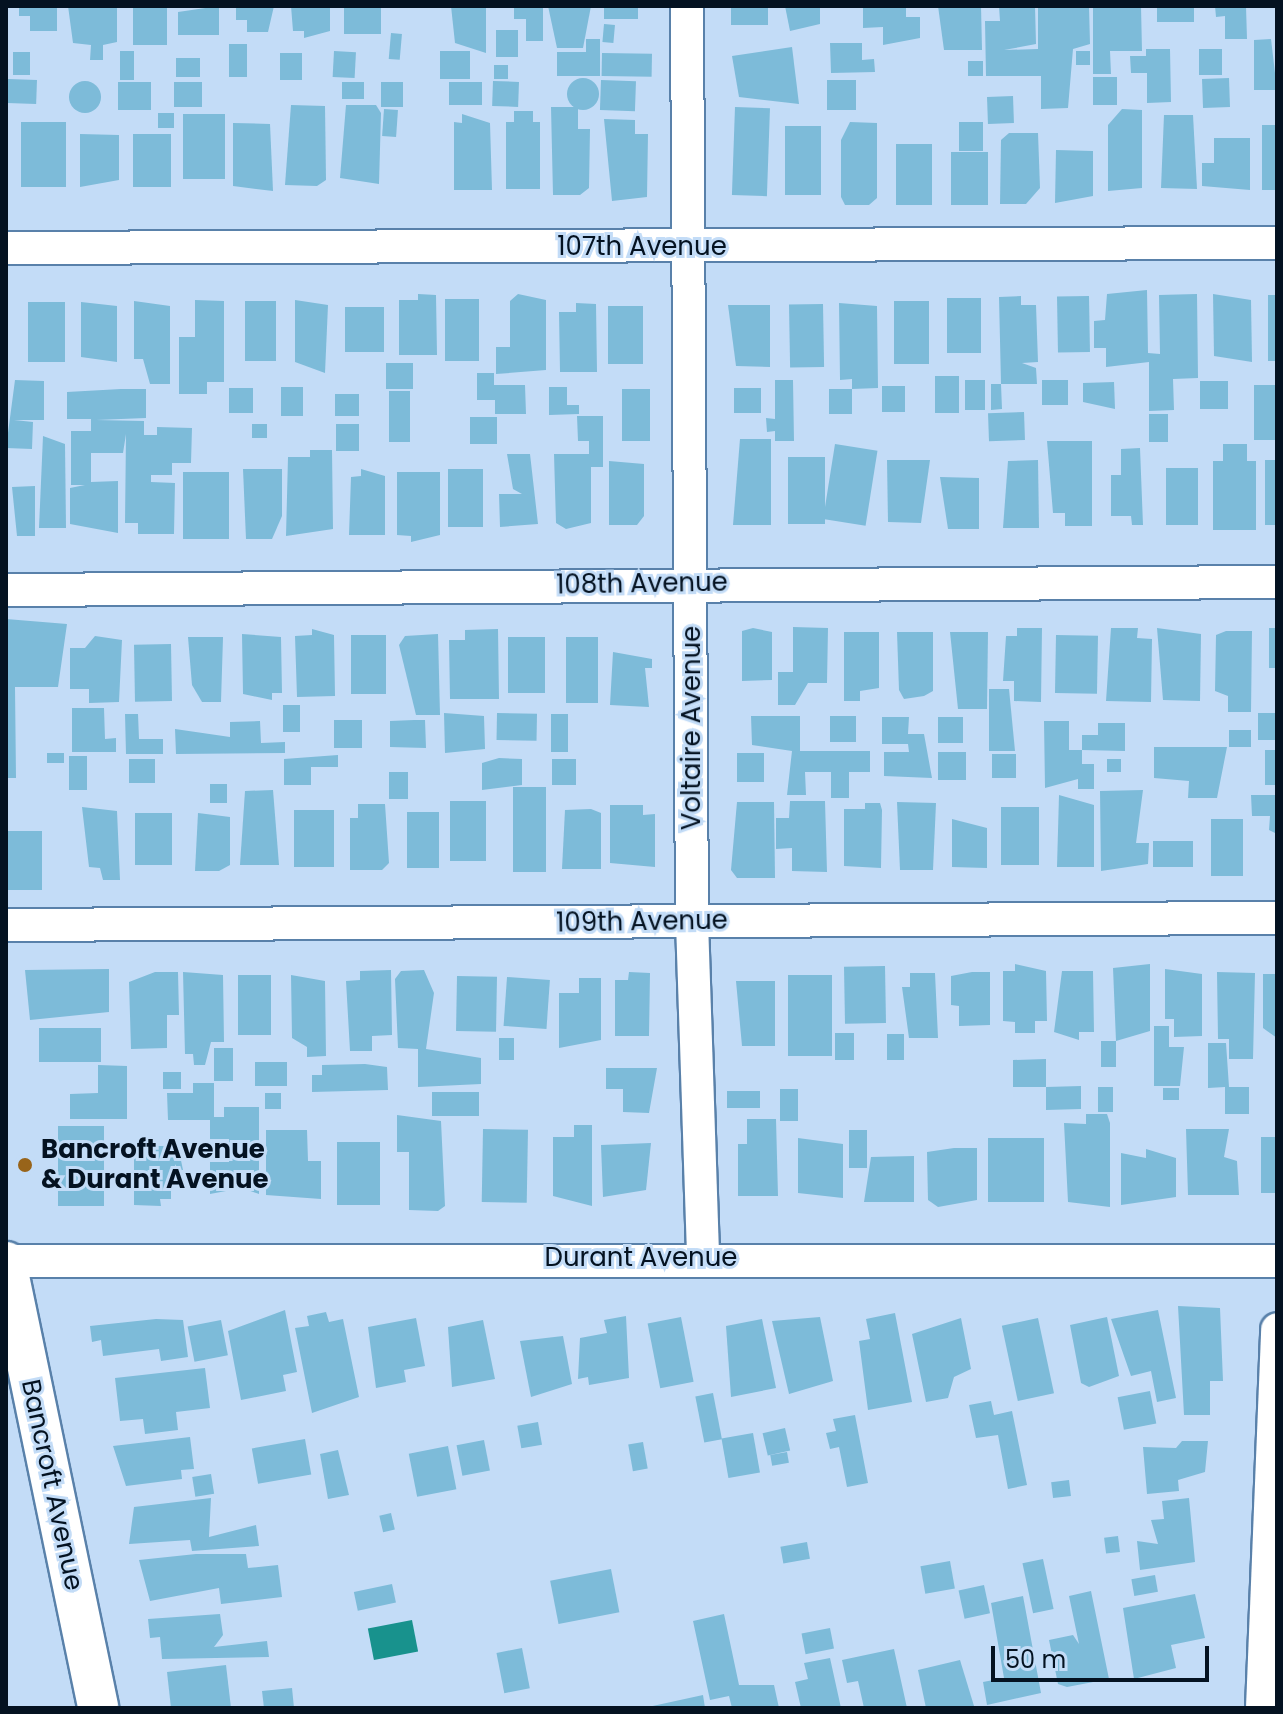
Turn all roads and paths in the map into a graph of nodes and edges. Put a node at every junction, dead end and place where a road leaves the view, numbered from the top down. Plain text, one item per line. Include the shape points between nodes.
1 (687, 6) edge
2 (1277, 243) edge
3 (6, 248) edge
4 (689, 248) junction
5 (691, 581) junction
6 (1277, 582) edge
7 (6, 590) edge
8 (1277, 918) edge
9 (692, 922) junction
10 (6, 925) edge
11 (703, 1257) junction
12 (1277, 1261) edge
13 (6, 1262) edge
14 (1277, 1329) edge
15 (98, 1708) edge
16 (1262, 1708) edge

1 - 4 street, Voltaire Avenue
2 - 4 street, 107th Avenue
3 - 4 street, 107th Avenue
4 - 5 street, Voltaire Avenue
5 - 6 street, 108th Avenue
5 - 7 street, 108th Avenue
5 - 9 street, Voltaire Avenue
8 - 9 street, 109th Avenue
9 - 10 street, 109th Avenue
9 - 11 street, Voltaire Avenue
11 - 12 street, Durant Avenue
11 - 13 street, Durant Avenue
13 - 15 main road, Bancroft Avenue
14 - 16 street

